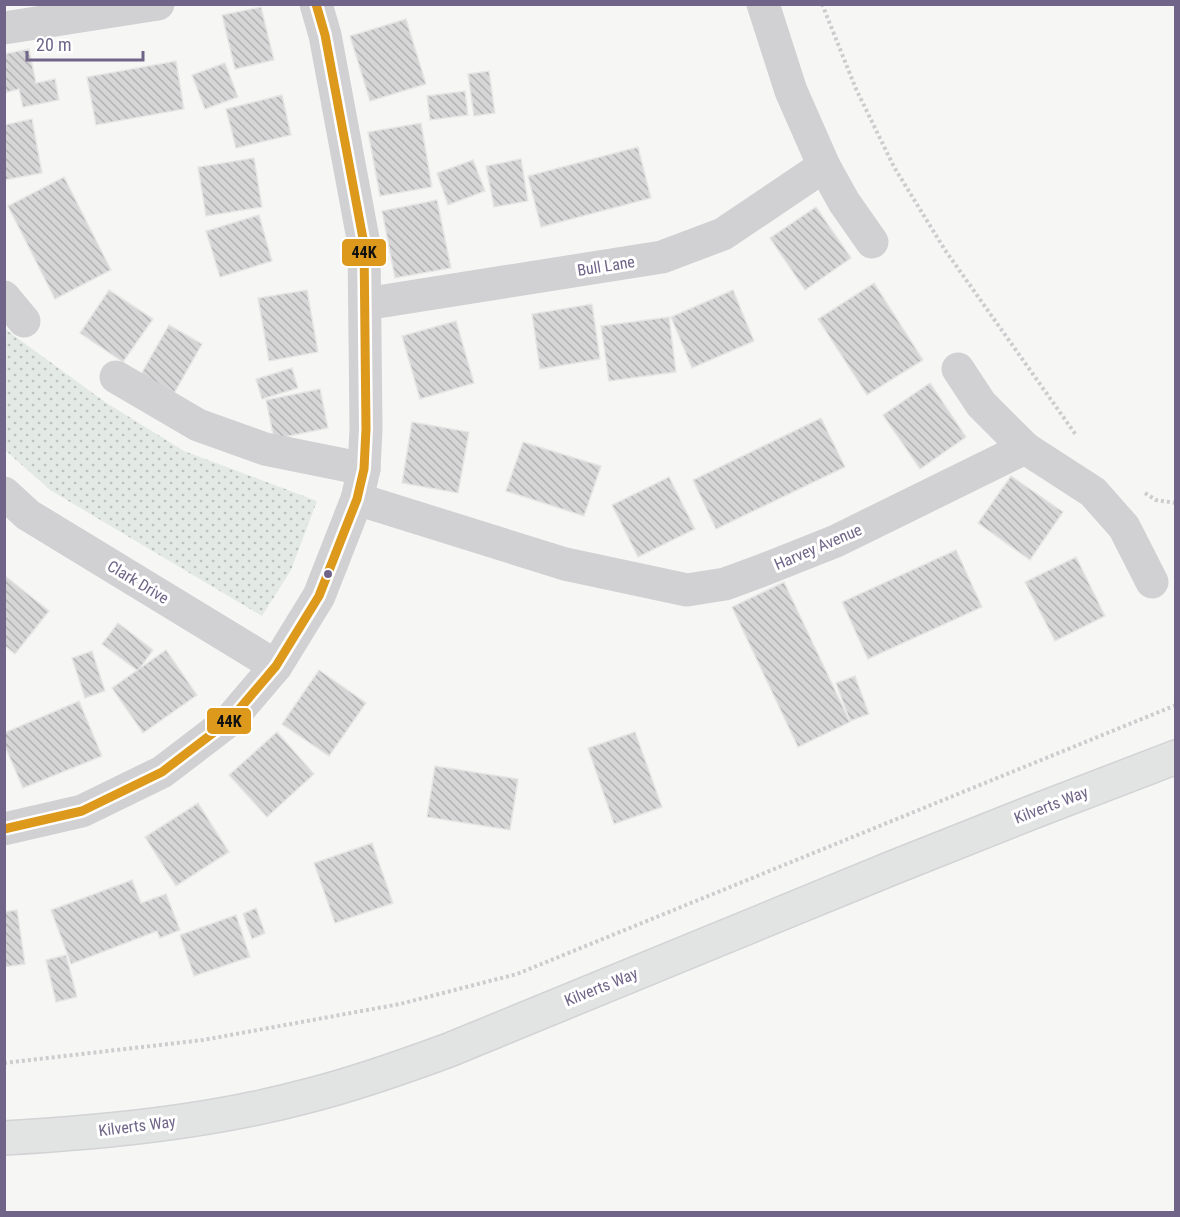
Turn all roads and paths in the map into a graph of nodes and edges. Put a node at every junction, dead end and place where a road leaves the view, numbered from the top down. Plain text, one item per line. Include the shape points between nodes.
1 (159, 4) edge
2 (316, 4) edge
3 (763, 4) edge
4 (822, 4) edge
5 (4, 28) edge
6 (824, 166) junction
7 (872, 242) dead end
8 (365, 304) junction
9 (958, 369) dead end
10 (116, 377) dead end
11 (1079, 438) dead end
12 (1025, 448) junction
13 (360, 484) junction
14 (1136, 488) dead end
15 (4, 493) edge
16 (1176, 503) edge
17 (1152, 582) dead end
18 (276, 666) junction
19 (1176, 705) edge
20 (1176, 757) edge
21 (4, 829) edge
22 (4, 1063) edge
23 (4, 1138) edge

1 - 5 street
2 - 8 street via 364,244
3 - 6 street via 791,91
4 - 11 path via 856,89 894,167 945,250
6 - 7 street
6 - 8 street, Bull Lane via 723,234 662,257
8 - 13 street via 366,429
9 - 12 street via 981,404
10 - 13 street, Harvey Avenue via 198,425
12 - 13 street, Harvey Avenue via 836,542 725,584 687,590 564,564
12 - 17 street via 1093,492 1124,527
13 - 18 street via 319,596
14 - 16 path via 1156,500
15 - 18 street, Clark Drive via 28,515
18 - 21 street via 231,720 162,772 82,811
19 - 22 path via 517,974 400,1004 203,1040
20 - 23 main road, Kilverts Way via 383,1074 310,1096 163,1125

